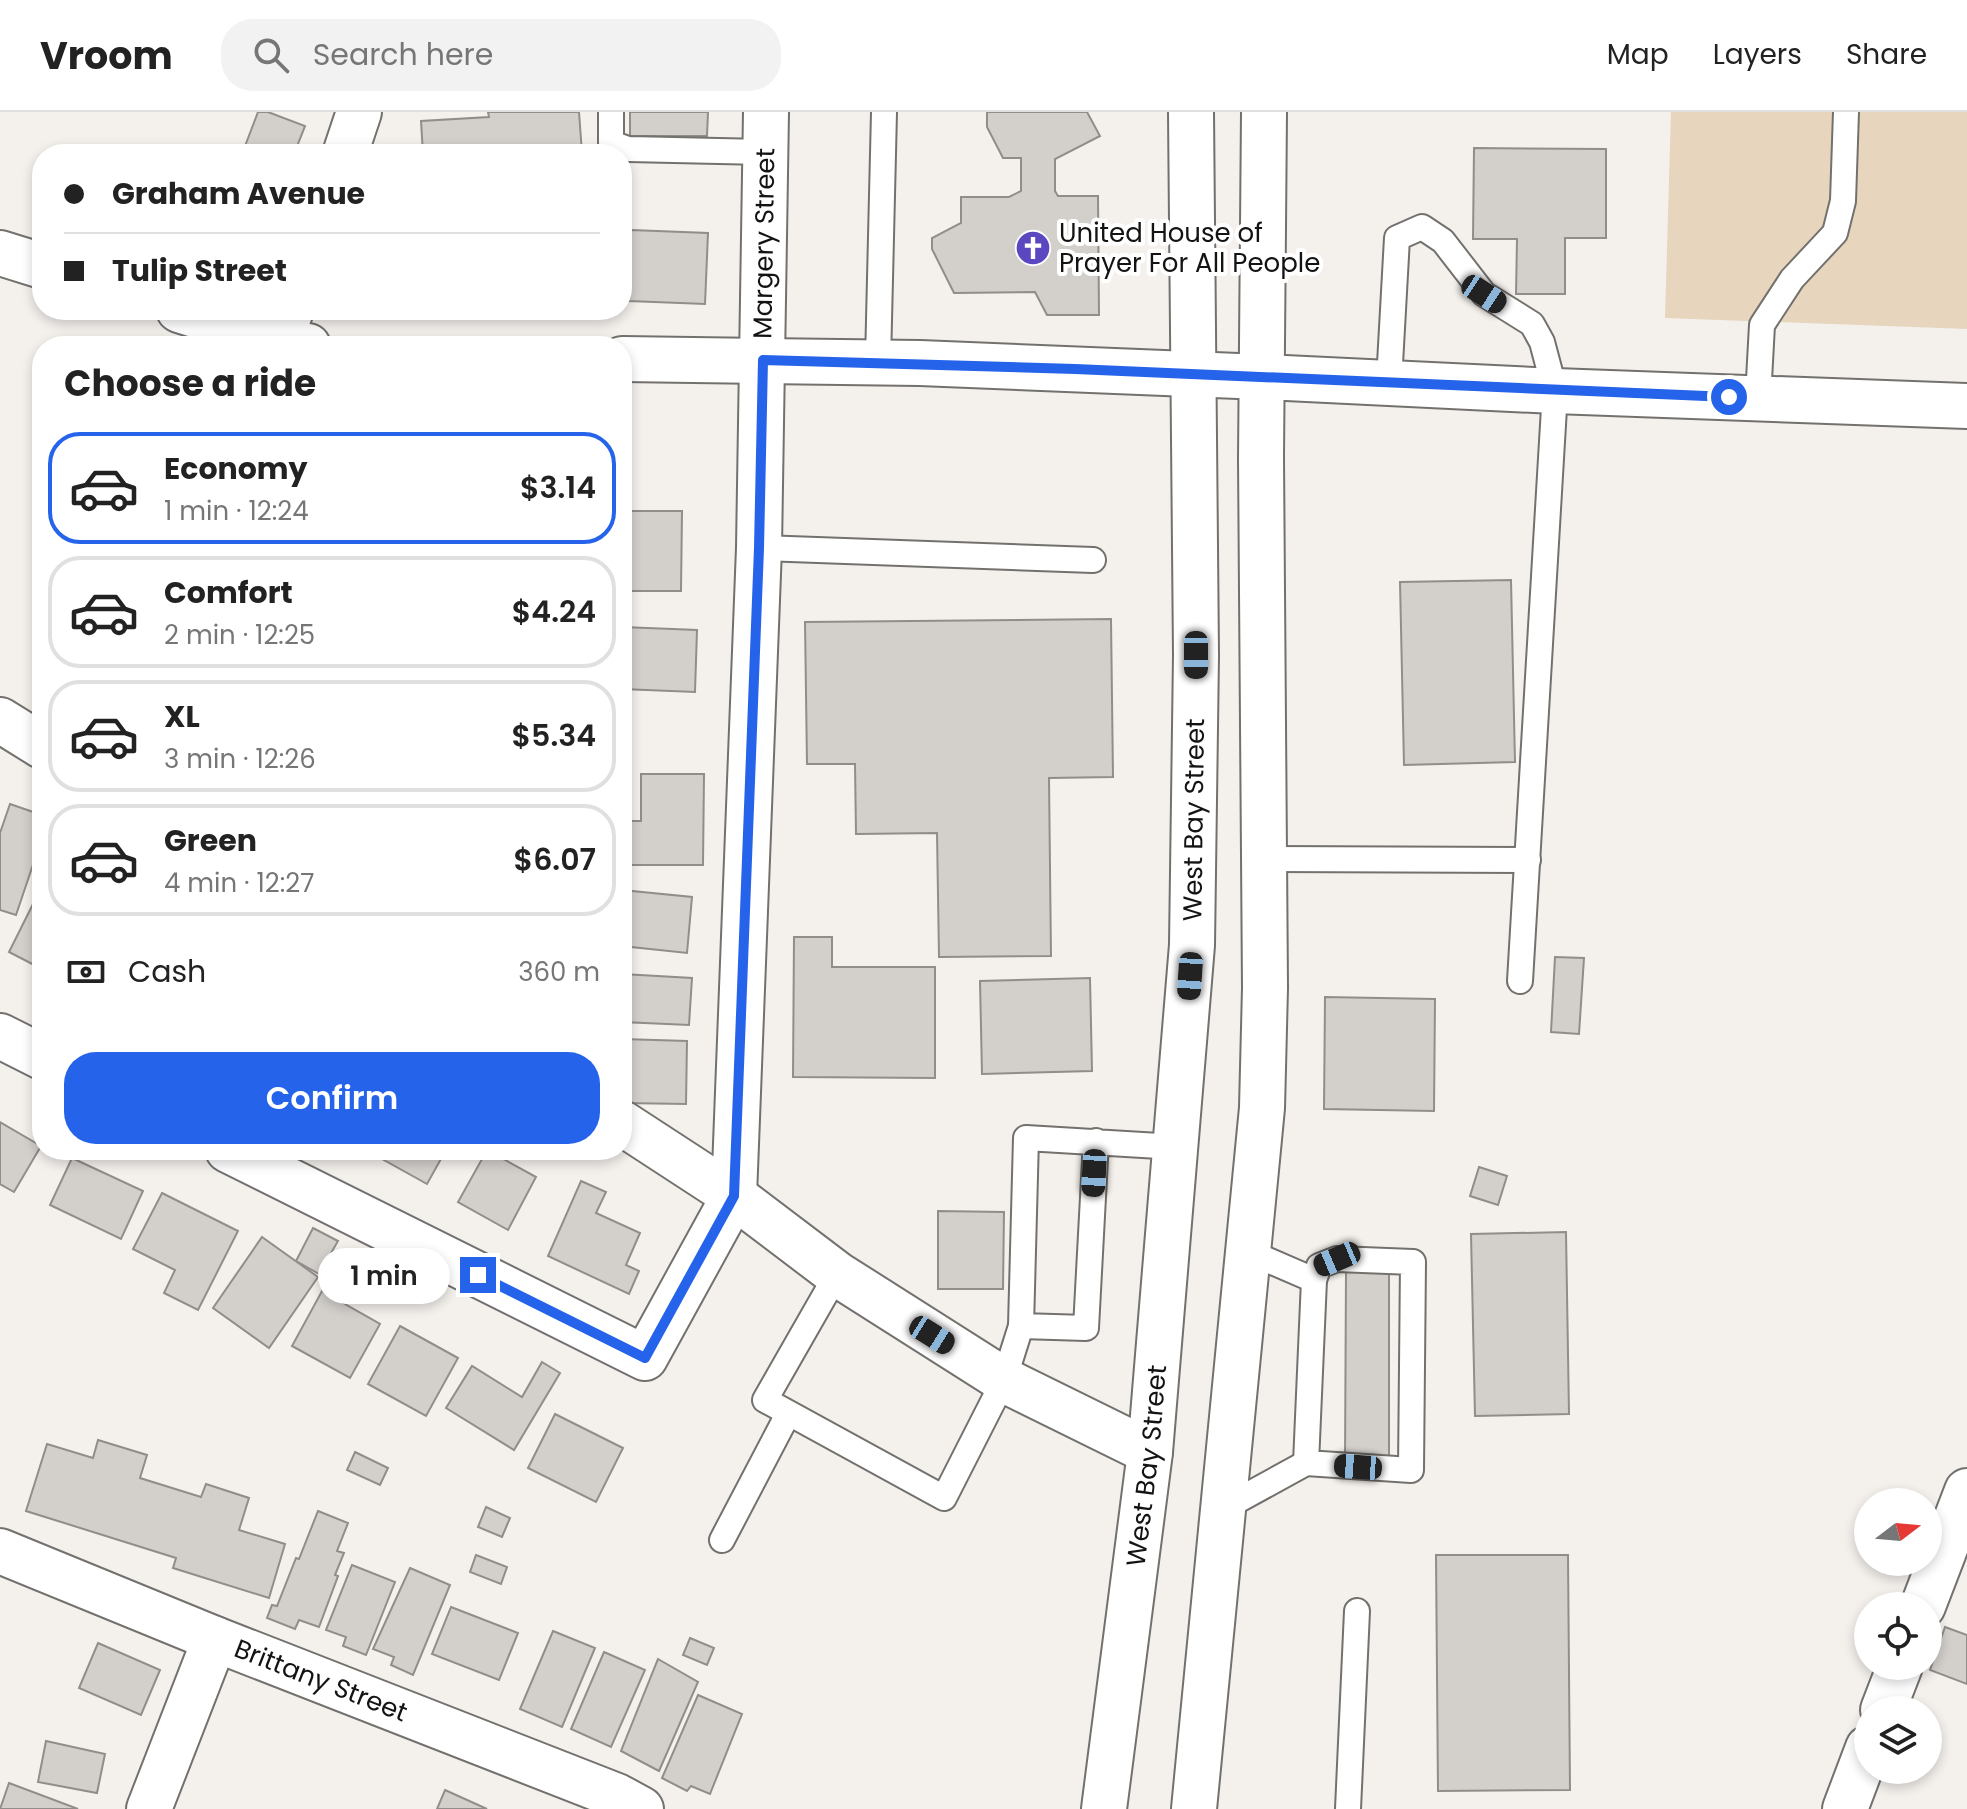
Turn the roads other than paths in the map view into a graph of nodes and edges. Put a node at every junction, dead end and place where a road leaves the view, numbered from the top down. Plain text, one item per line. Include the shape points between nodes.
1 (359, 112) edge
2 (611, 112) edge
3 (884, 112) edge
4 (1191, 112) edge
5 (1264, 112) edge
6 (1846, 112) edge
7 (765, 132) edge
8 (348, 144) edge
9 (614, 144) edge
10 (632, 149) edge
11 (0, 253) edge
12 (32, 263) edge
13 (222, 320) edge
14 (290, 336) edge
15 (632, 359) edge
16 (763, 360) junction
17 (878, 362) junction
18 (1195, 374) junction
19 (1263, 377) junction
20 (1389, 382) junction
21 (1555, 391) junction
22 (1758, 398) junction
23 (1967, 406) edge
24 (759, 548) junction
25 (1093, 560) dead end
26 (0, 720) edge
27 (32, 740) edge
28 (1263, 859) junction
29 (1528, 860) junction
30 (1520, 981) dead end
31 (0, 1036) edge
32 (32, 1052) edge
33 (632, 1130) edge
34 (1096, 1141) junction
35 (1176, 1147) junction
36 (248, 1160) edge
37 (734, 1196) junction
38 (1249, 1252) junction
39 (837, 1274) junction
40 (1314, 1280) junction
41 (1021, 1326) junction
42 (1004, 1380) junction
43 (788, 1414) junction
44 (1150, 1452) junction
45 (1306, 1463) junction
46 (1967, 1491) edge
47 (1224, 1508) junction
48 (722, 1540) dead end
49 (0, 1551) edge
50 (1928, 1592) edge
51 (1357, 1611) dead end
52 (215, 1639) junction
53 (1854, 1784) edge
54 (623, 1805) edge
55 (149, 1809) edge
56 (1104, 1809) edge
57 (1194, 1809) edge
58 (1348, 1809) edge
59 (1845, 1809) edge

1 - 8 street
2 - 9 lane
3 - 17 lane
4 - 18 street, West Bay Street
5 - 19 street
6 - 22 lane via 1843,201 1835,233 1792,279 1762,325
7 - 10 lane
7 - 16 street, Margery Street
11 - 12 street
13 - 14 street
15 - 16 street
16 - 17 street
16 - 24 street, Margery Street
17 - 18 street
18 - 19 street
18 - 35 street, West Bay Street via 1192,945
19 - 20 street
19 - 28 street
20 - 21 street
20 - 21 lane via 1397,238 1422,227 1443,241 1484,294 1532,324
21 - 22 street
21 - 29 lane
22 - 23 street
24 - 25 lane
24 - 37 street, Margery Street
26 - 27 street
28 - 29 lane
28 - 38 street via 1262,1108
29 - 30 lane
31 - 32 street
33 - 37 street
34 - 35 lane
34 - 41 lane via 1086,1328
34 - 41 lane via 1026,1138
35 - 44 street, West Bay Street
36 - 37 street, Margery Street via 645,1358
37 - 39 street
38 - 40 lane
38 - 47 street
39 - 42 street
39 - 43 lane via 765,1400
40 - 45 lane
40 - 45 lane via 1319,1266 1337,1259 1413,1262 1411,1470
41 - 42 lane
42 - 43 lane via 944,1498
42 - 44 street
43 - 48 lane
44 - 56 street, West Bay Street
45 - 47 lane
46 - 50 street
47 - 57 street
49 - 52 street, Brittany Street
51 - 58 lane
52 - 54 street, Brittany Street
52 - 55 street
53 - 59 street

